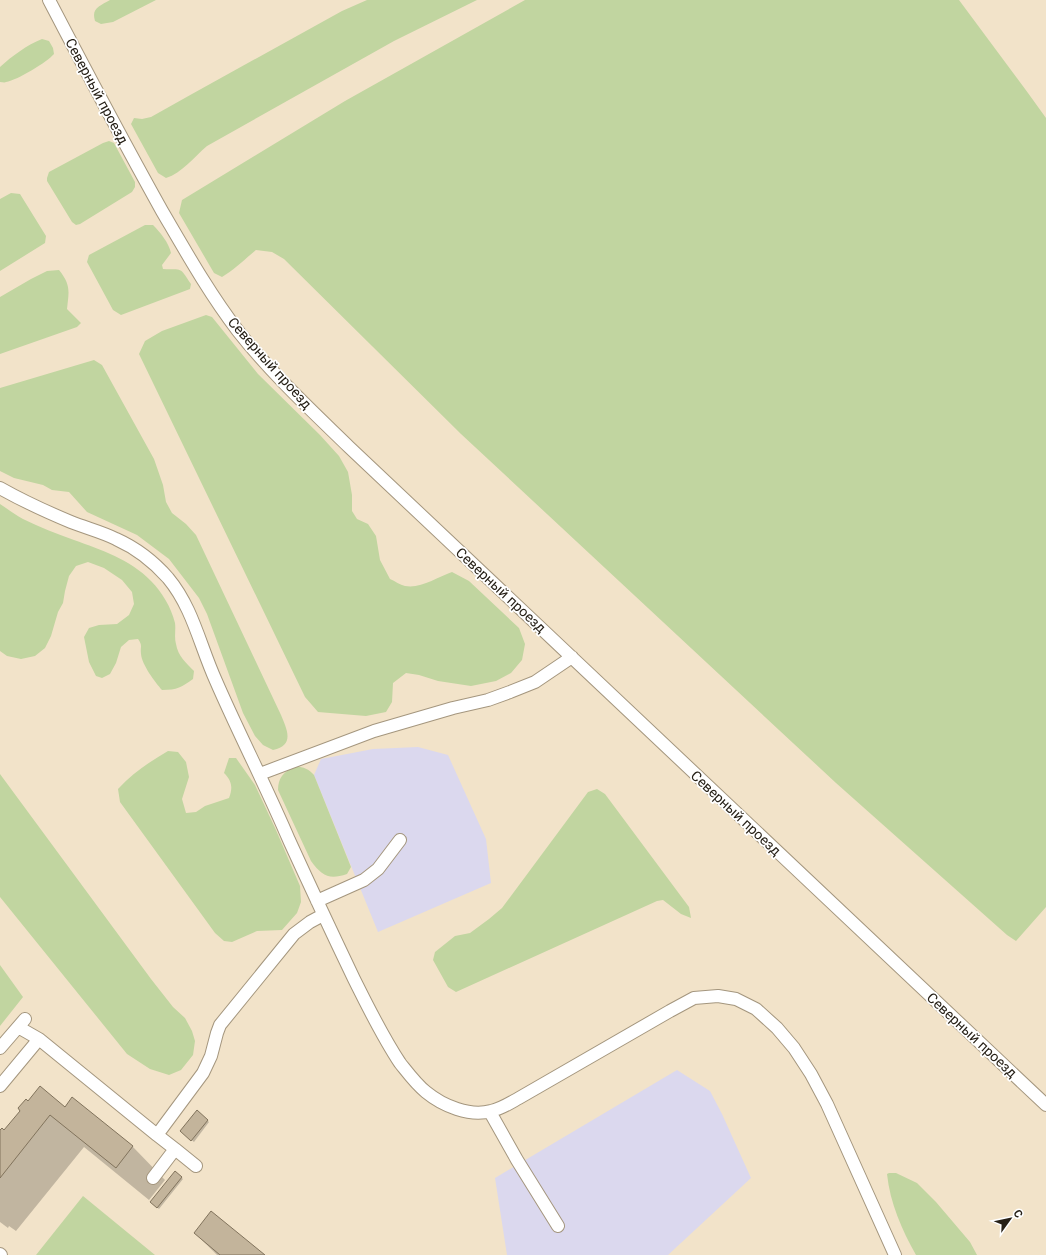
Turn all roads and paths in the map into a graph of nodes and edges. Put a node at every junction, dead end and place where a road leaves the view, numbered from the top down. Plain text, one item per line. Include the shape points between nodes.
1 (49, 0) edge
2 (0, 488) edge
3 (572, 657) junction
4 (260, 774) junction
5 (400, 840) dead end
6 (317, 901) junction
7 (323, 915) junction
8 (39, 1039) junction
9 (0, 1048) edge
10 (0, 1086) edge
11 (1046, 1106) edge
12 (490, 1112) junction
13 (157, 1135) junction
14 (175, 1149) junction
15 (196, 1166) dead end
16 (153, 1178) dead end
17 (558, 1226) dead end
18 (895, 1255) edge

1 - 3 street, Северный проезд via 162,209 212,294 239,331 275,373 349,447
2 - 4 street via 36,507 115,538 135,549 168,579 189,610 236,727
3 - 4 street via 535,682 510,692 374,731
3 - 11 street, Северный проезд
4 - 6 street
5 - 6 street via 378,869 364,880
6 - 7 street
7 - 12 street via 373,1019 410,1076 425,1092 447,1106 459,1110
7 - 13 street via 294,934 227,1015 216,1033 211,1056 203,1073
8 - 9 street via 21,1023
8 - 10 street
8 - 13 street
12 - 17 street
12 - 18 street via 694,998 718,996 736,999 756,1009 777,1028 812,1074
13 - 14 street
14 - 15 street
14 - 16 street

